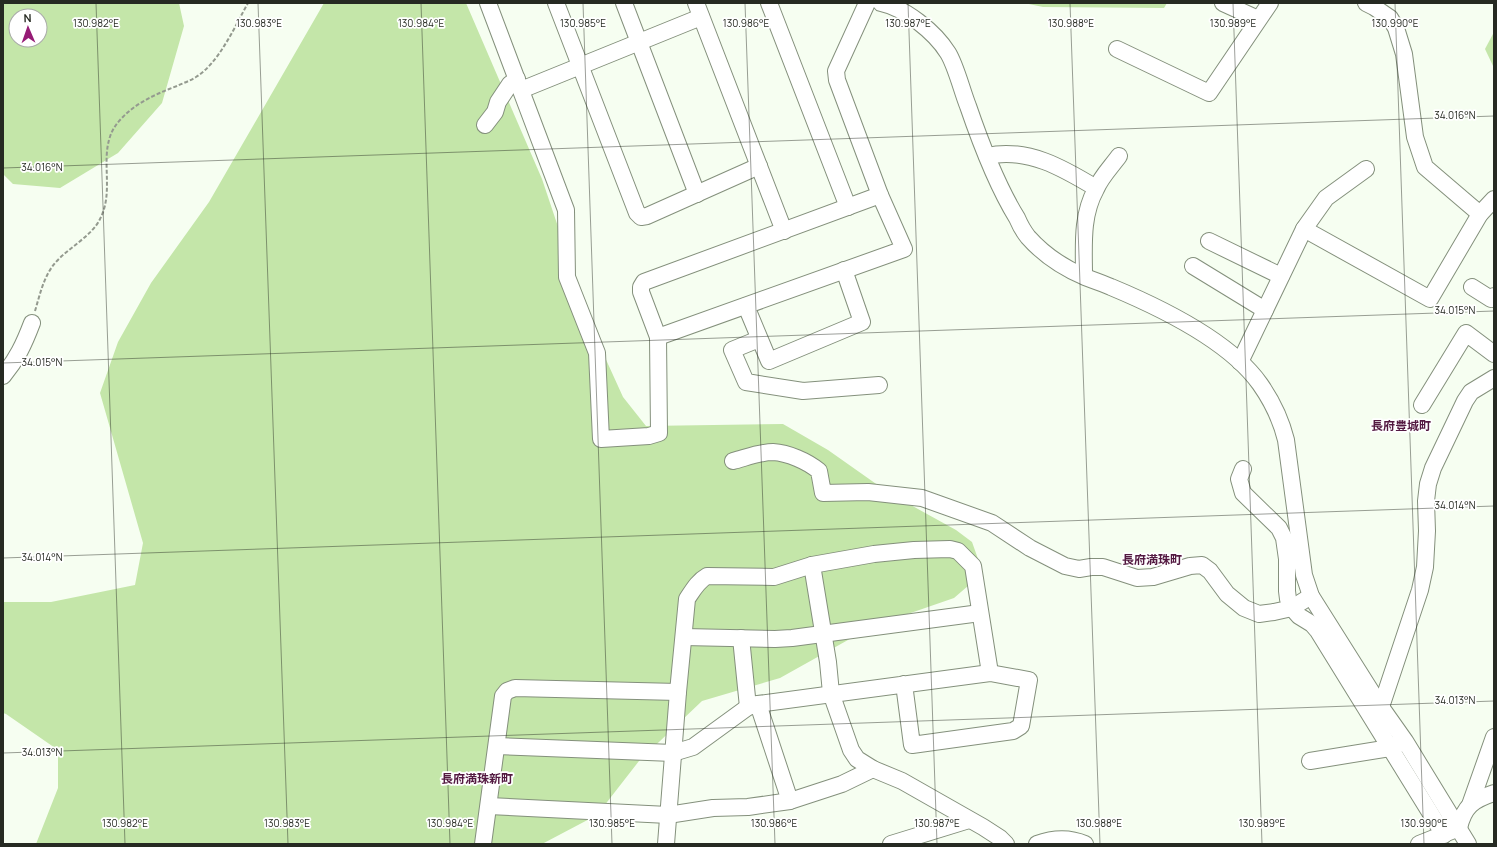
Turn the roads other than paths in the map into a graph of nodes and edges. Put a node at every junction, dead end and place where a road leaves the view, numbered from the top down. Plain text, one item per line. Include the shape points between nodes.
1 (488, 3) edge
2 (556, 3) edge
3 (624, 3) edge
4 (769, 3) edge
5 (867, 3) edge
6 (881, 3) edge
7 (1223, 3) edge
8 (1270, 3) edge
9 (1371, 4) edge
10 (699, 10) edge
11 (1258, 20) junction
12 (639, 42) junction
13 (1117, 49) dead end
14 (580, 65) junction
15 (519, 85) junction
16 (484, 125) dead end
17 (987, 156) junction
18 (1119, 156) dead end
19 (759, 166) junction
20 (1366, 169) dead end
21 (1096, 188) junction
22 (697, 194) junction
23 (880, 195) junction
24 (1494, 199) edge
25 (848, 207) junction
26 (1480, 214) junction
27 (1304, 230) junction
28 (784, 231) junction
29 (1209, 241) dead end
30 (1193, 266) dead end
31 (844, 270) junction
32 (1084, 276) junction
33 (1281, 276) junction
34 (1472, 287) dead end
35 (1494, 296) edge
36 (746, 306) junction
37 (1265, 310) junction
38 (32, 323) road end
39 (658, 337) junction
40 (759, 339) junction
41 (1494, 354) edge
42 (1240, 362) junction
43 (3, 376) edge
44 (1494, 378) edge
45 (879, 385) dead end
46 (1422, 405) dead end
47 (733, 461) dead end
48 (1243, 469) dead end
49 (812, 565) junction
50 (1311, 596) junction
51 (1292, 608) junction
52 (980, 613) junction
53 (823, 632) junction
54 (684, 637) junction
55 (741, 638) junction
56 (990, 673) junction
57 (904, 684) junction
58 (678, 692) junction
59 (831, 693) junction
60 (753, 705) junction
61 (1381, 707) junction
62 (1494, 737) edge
63 (1405, 741) junction
64 (497, 746) junction
65 (1390, 748) junction
66 (673, 753) junction
67 (1310, 761) dead end
68 (873, 770) junction
69 (1494, 792) edge
70 (790, 801) junction
71 (1470, 805) junction
72 (489, 806) junction
73 (668, 815) junction
74 (969, 820) junction
75 (1459, 828) junction
76 (1444, 835) junction
77 (483, 844) edge
78 (666, 844) edge
79 (891, 844) edge
80 (1006, 844) edge
81 (1037, 844) edge
82 (1085, 844) edge
83 (1419, 844) edge
84 (1468, 844) edge

1 - 15 street
2 - 14 street
3 - 12 street
4 - 25 street
5 - 23 street via 836,71 837,80
6 - 17 street via 924,25 948,53
7 - 11 street
8 - 11 street
9 - 26 street via 1390,18 1396,28 1404,54 1415,137 1425,167
10 - 12 street
10 - 19 street
11 - 13 street via 1209,93
12 - 14 street
12 - 22 street
14 - 15 street
14 - 22 street via 636,213 641,217 647,216
15 - 16 street via 510,84 498,102 495,112
15 - 39 street via 566,210 567,277 597,353 601,439 660,433
17 - 21 street via 1005,153 1042,161 1069,172
17 - 32 street via 1005,200 1028,237 1062,265
18 - 21 street
19 - 22 street
19 - 28 street
20 - 27 street via 1326,198
21 - 32 street via 1086,215
23 - 25 street
23 - 31 street via 904,250
24 - 26 street
25 - 28 street
26 - 27 street via 1430,299
27 - 33 street
28 - 39 street via 644,282 641,287 644,304
29 - 33 street
30 - 37 street
31 - 36 street
31 - 40 street via 862,322 769,361
32 - 42 street via 1175,317 1211,338
33 - 37 street
34 - 35 street via 1491,299
36 - 39 street
36 - 40 street
37 - 42 street
38 - 43 street via 14,363
40 - 45 street via 732,350 746,382 802,392
41 - 46 street via 1466,333
42 - 50 street via 1259,382 1281,422 1286,440 1304,575
44 - 61 street via 1471,392 1433,468 1426,501 1425,567 1420,590
47 - 51 street via 772,452 790,456 811,464 819,471 824,493 868,492 922,498 992,522 1030,548 1065,566 1079,569 1103,567 1137,578 1153,577 1190,566 1202,566 1210,571 1227,594 1244,608 1259,614
48 - 51 street via 1239,479 1243,493 1279,528 1284,538 1287,591
49 - 52 street via 914,550 958,551 973,566
49 - 53 street
49 - 54 street via 774,577 707,576 687,599
50 - 51 street
50 - 61 street
51 - 65 street via 1318,631
52 - 53 street
52 - 56 street
53 - 55 street via 792,638
53 - 59 street
54 - 55 street
54 - 58 street
55 - 60 street
56 - 57 street
56 - 57 street via 1029,680 1021,726 1013,731 912,746
57 - 59 street
58 - 64 street via 515,688 503,696
58 - 66 street
59 - 60 street
59 - 68 street via 851,750 857,759
60 - 66 street via 694,747
60 - 70 street
61 - 63 street
62 - 71 street
63 - 65 street
63 - 75 street
64 - 66 street
64 - 72 street
65 - 67 street
65 - 76 street
66 - 73 street
68 - 70 street via 842,784
68 - 74 street via 902,781
69 - 71 street
70 - 73 street
71 - 75 street via 1462,814
72 - 73 street
72 - 77 street
73 - 78 street
74 - 79 street
74 - 80 street
75 - 76 street
75 - 84 street
76 - 83 street
81 - 82 street via 1065,838

